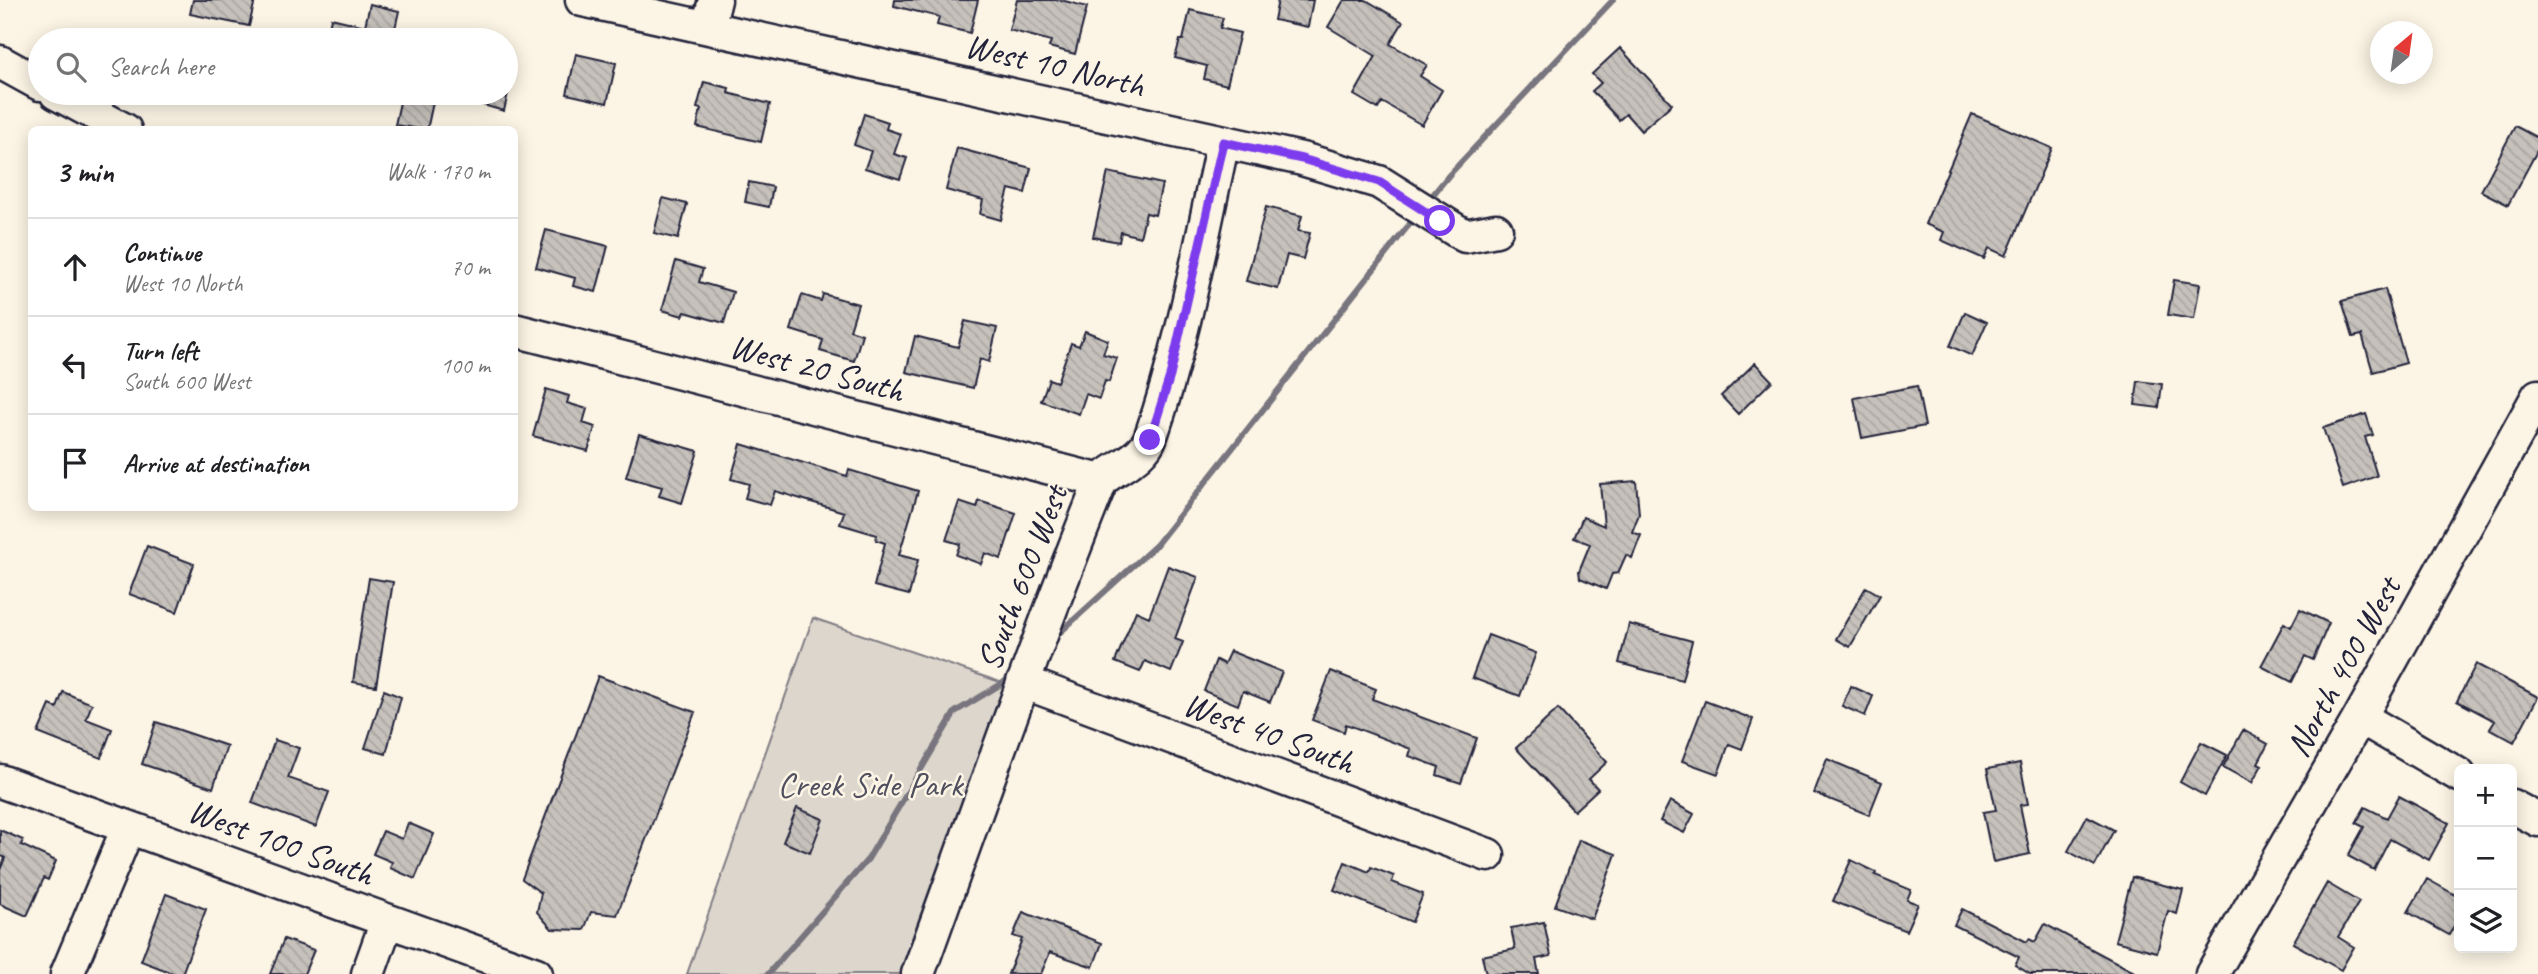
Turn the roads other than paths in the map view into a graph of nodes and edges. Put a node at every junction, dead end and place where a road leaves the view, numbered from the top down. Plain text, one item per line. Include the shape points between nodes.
1 (582, 0) edge
2 (711, 14) edge
3 (0, 62) edge
4 (28, 77) edge
5 (78, 105) edge
6 (118, 126) edge
7 (1223, 142) junction
8 (1496, 230) dead end
9 (518, 331) edge
10 (2538, 396) edge
11 (1101, 481) junction
12 (1023, 682) junction
13 (2360, 717) junction
14 (2454, 772) edge
15 (0, 781) edge
16 (2517, 809) edge
17 (2538, 820) edge
18 (128, 828) junction
19 (1489, 855) dead end
20 (387, 921) junction
21 (67, 974) edge
22 (368, 974) edge
23 (536, 974) edge
24 (918, 974) edge
25 (2212, 974) edge

1 - 2 street, West 10 North
2 - 7 street, West 10 North
3 - 4 street
5 - 6 street
7 - 8 street, West 10 North via 1379,182 1465,236
7 - 11 street, South 600 West via 1170,376 1150,440 1134,460
9 - 11 street, West 20 South
10 - 13 street, North 400 West
11 - 12 street, South 600 West
12 - 19 street, West 40 South
12 - 24 street, South 600 West
13 - 14 street
13 - 25 street, North 400 West
15 - 18 street, West 100 South
16 - 17 street
18 - 20 street, West 100 South
18 - 21 street
20 - 22 street
20 - 23 street, West 100 South

